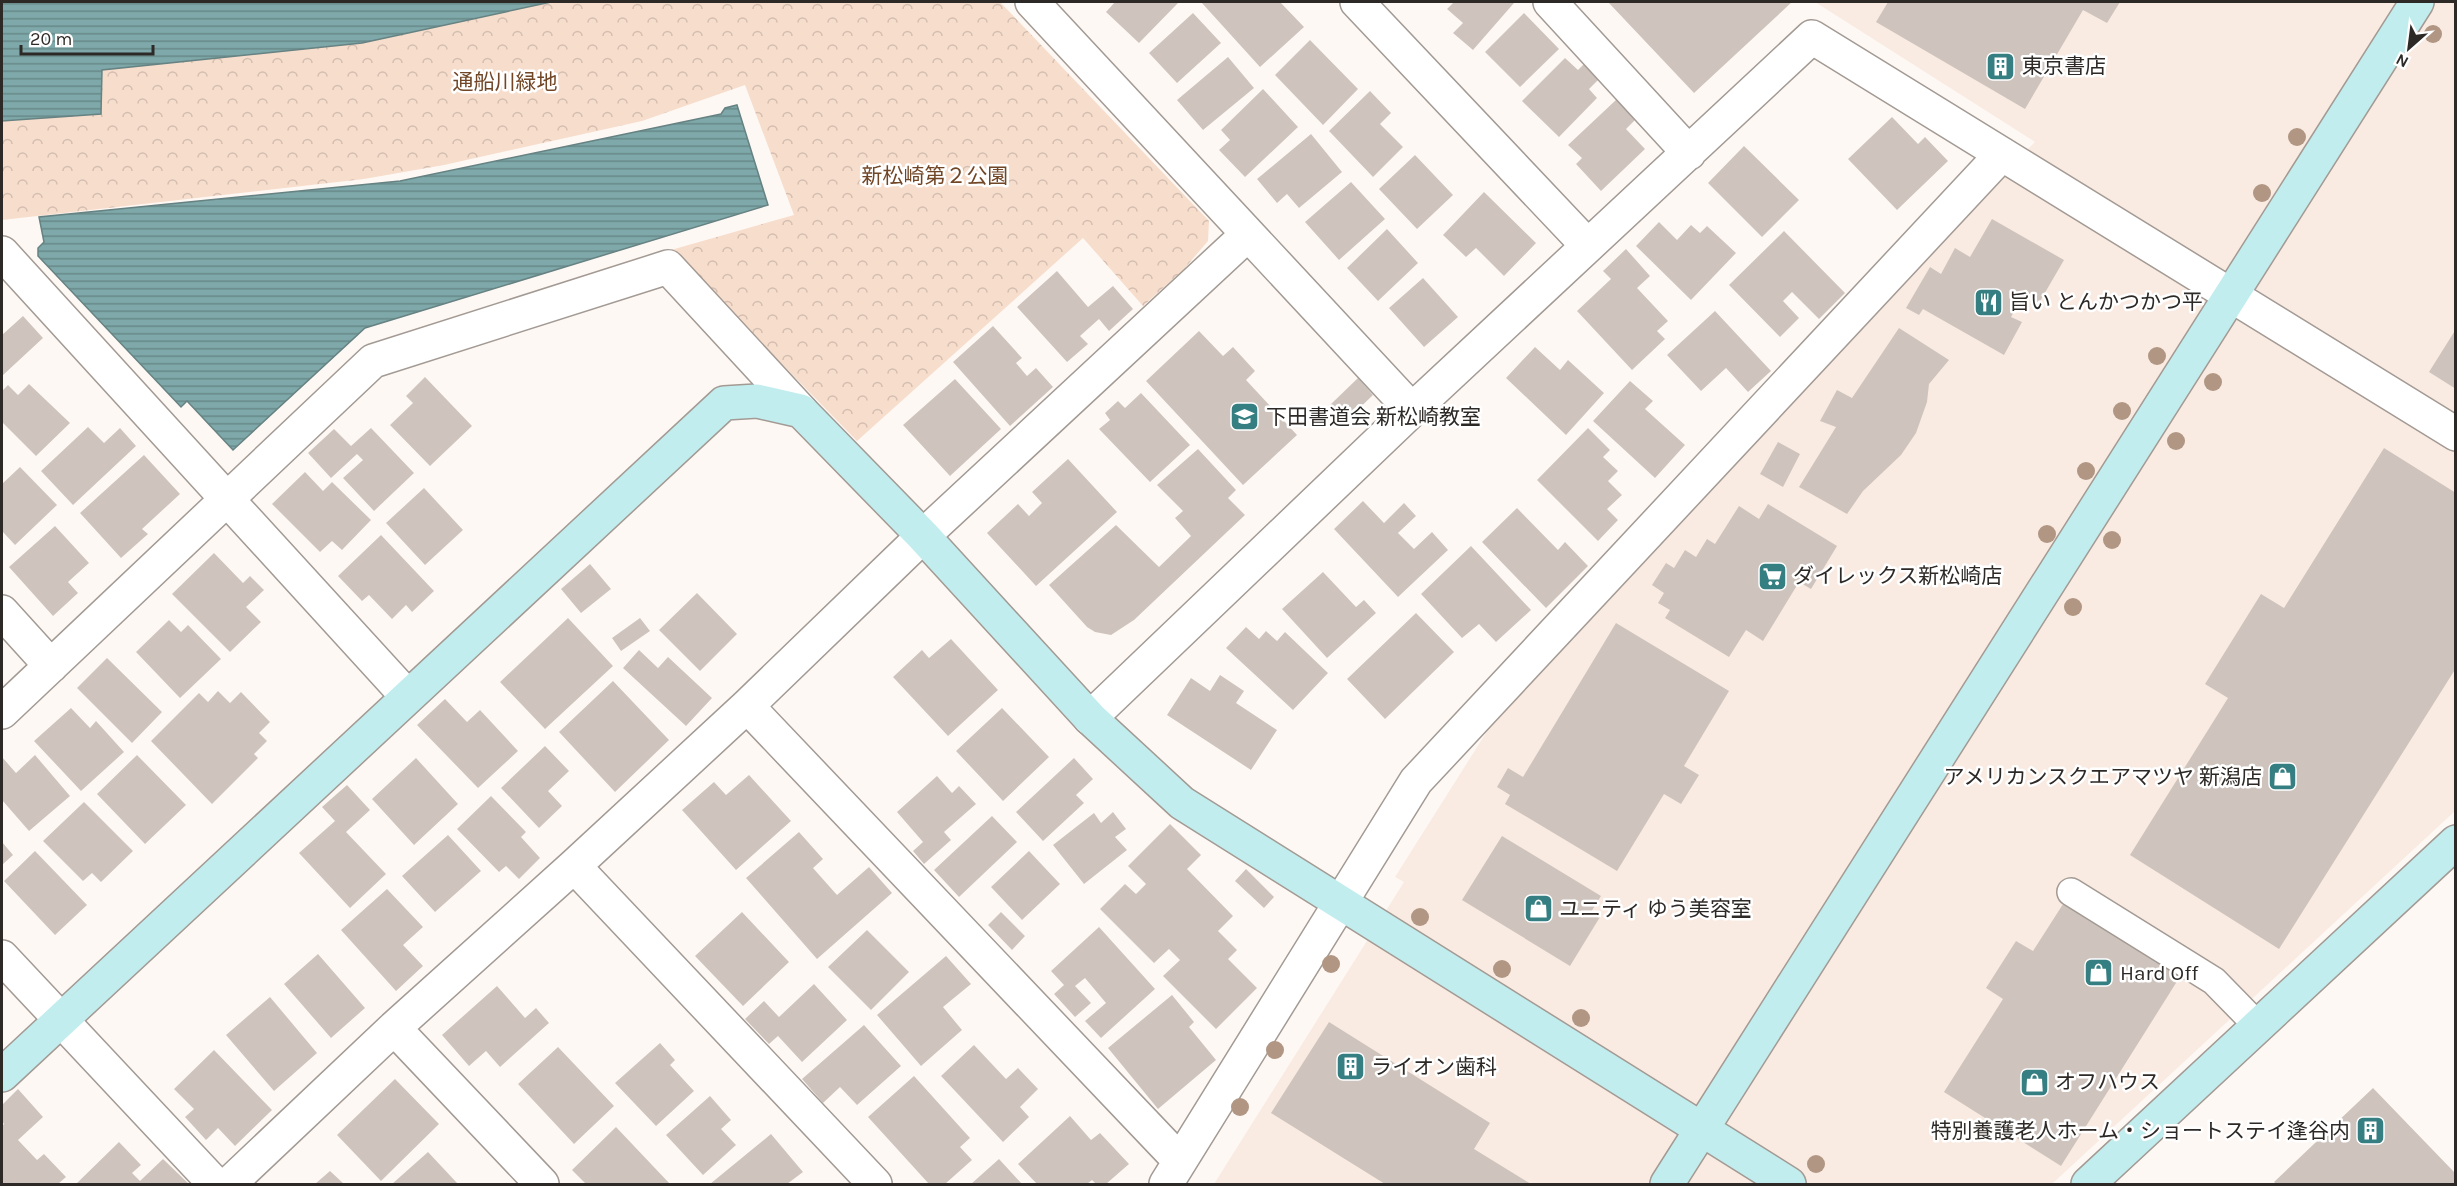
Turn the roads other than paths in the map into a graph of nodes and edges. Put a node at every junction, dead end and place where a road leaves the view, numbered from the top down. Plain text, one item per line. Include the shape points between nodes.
1 (1032, 2) edge
2 (1358, 2) edge
3 (1550, 2) edge
4 (2417, 2) edge
5 (1689, 153) junction
6 (2002, 154) junction
7 (1248, 234) junction
8 (1588, 246) junction
9 (2, 253) edge
10 (2231, 295) junction
11 (1412, 410) junction
12 (801, 411) junction
13 (2456, 434) edge
14 (227, 500) junction
15 (923, 536) junction
16 (2, 612) edge
17 (51, 666) junction
18 (407, 696) junction
19 (747, 706) junction
20 (2, 712) edge
21 (1090, 718) junction
22 (2456, 842) edge
23 (574, 866) junction
24 (2071, 892) dead end
25 (1341, 904) junction
26 (2, 957) edge
27 (60, 1020) junction
28 (2259, 1026) junction
29 (394, 1028) junction
30 (2, 1074) edge
31 (1702, 1130) junction
32 (1173, 1173) edge
33 (214, 1185) edge
34 (228, 1185) edge
35 (542, 1185) edge
36 (875, 1185) edge
37 (1667, 1185) edge
38 (1789, 1185) edge
39 (2088, 1185) edge

1 - 7 street
2 - 8 street
3 - 5 street
4 - 10 street
5 - 6 street via 1812,37
5 - 8 street
6 - 10 street
6 - 25 street via 1416,781
7 - 11 street
7 - 15 street
8 - 11 street
9 - 14 street
10 - 13 street
10 - 31 street
11 - 21 street
12 - 14 street via 668,267 373,361
12 - 15 street
12 - 18 street via 758,401 724,403
14 - 17 street
14 - 18 street
15 - 19 street
15 - 21 street
16 - 17 street
17 - 20 street
18 - 27 street
19 - 23 street
19 - 32 street
21 - 25 street via 1182,803
22 - 28 street
23 - 29 street
23 - 36 street
24 - 28 lane via 2214,981
25 - 31 street
25 - 32 street
26 - 27 street
27 - 30 street
27 - 33 street
28 - 39 street
29 - 34 street
29 - 35 street
31 - 37 street
31 - 38 street

